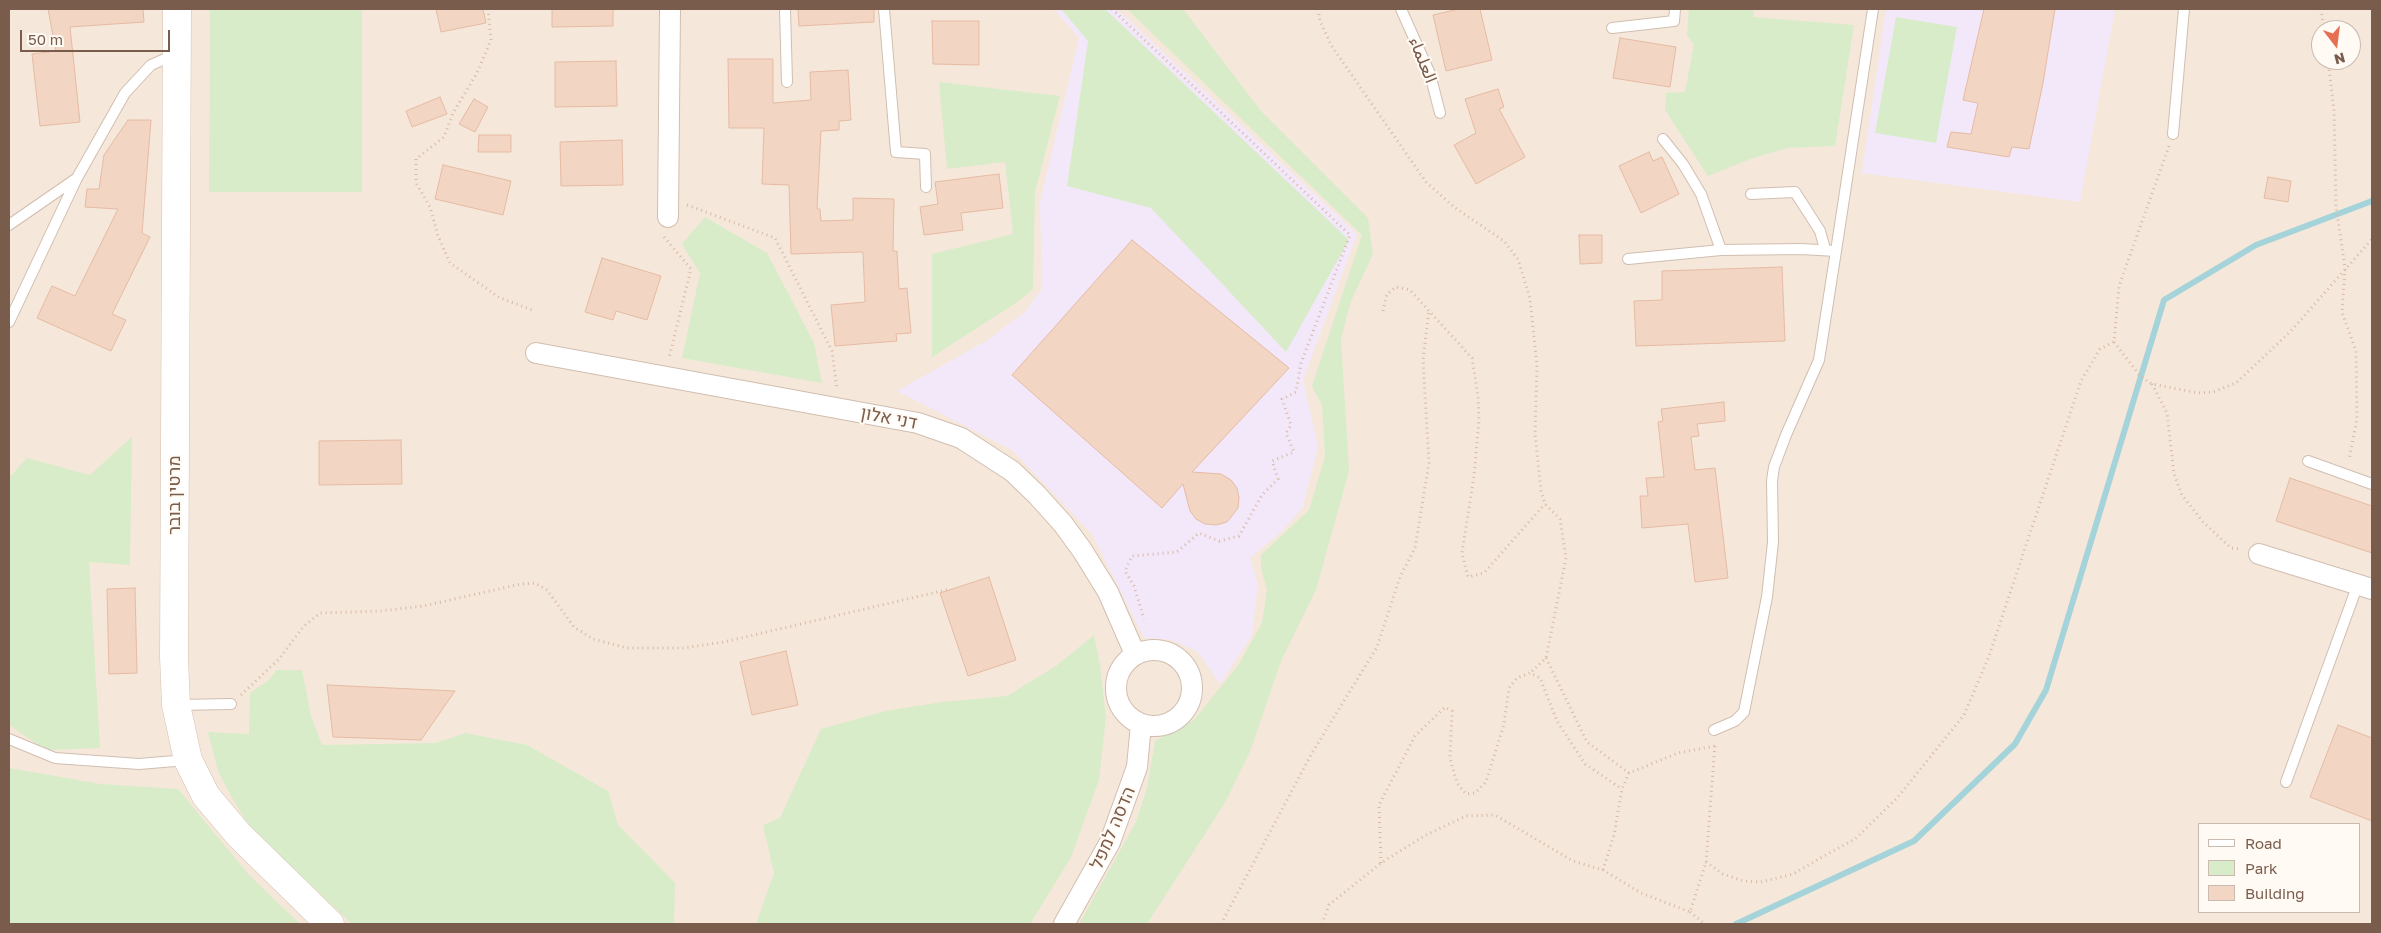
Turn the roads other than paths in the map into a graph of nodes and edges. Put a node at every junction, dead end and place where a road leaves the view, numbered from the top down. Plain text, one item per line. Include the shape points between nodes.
1 (177, 9) edge
2 (670, 9) edge
3 (785, 9) edge
4 (884, 9) edge
5 (1401, 9) edge
6 (1675, 9) edge
7 (1873, 9) edge
8 (2184, 9) edge
9 (1612, 28) dead end
10 (176, 67) junction
11 (787, 82) dead end
12 (1440, 113) dead end
13 (2173, 134) road end
14 (1663, 139) dead end
15 (77, 178) junction
16 (926, 187) dead end
17 (1751, 194) dead end
18 (668, 207) road end
19 (9, 225) edge
20 (1721, 250) junction
21 (1825, 250) junction
22 (1836, 251) junction
23 (1628, 259) dead end
24 (9, 322) edge
25 (536, 353) dead end
26 (2308, 461) dead end
27 (2372, 484) edge
28 (2259, 554) road end
29 (2365, 586) edge
30 (1135, 654) junction
31 (231, 704) road end
32 (176, 705) junction
33 (1141, 724) junction
34 (1714, 730) dead end
35 (10, 741) edge
36 (188, 760) junction
37 (2286, 782) dead end
38 (330, 924) edge
39 (1064, 924) edge

1 - 10 street, מרטין בובר
2 - 18 street
3 - 11 lane
4 - 16 lane via 896,152 926,154
5 - 12 lane, العلماء via 1430,74
6 - 9 lane via 1674,21
7 - 22 lane
8 - 13 lane
10 - 15 lane via 167,58 151,65 125,93
10 - 32 street, מרטין בובר
14 - 20 lane via 1701,194
15 - 19 lane
15 - 24 lane
17 - 21 lane via 1795,192 1820,231
20 - 21 lane
20 - 23 lane
21 - 22 lane
22 - 34 lane via 1819,360 1774,467 1768,597 1744,712 1735,721
25 - 30 street, דני אלון via 918,422 961,438 1012,471 1038,495 1082,550 1108,592
26 - 27 lane
28 - 29 street
29 - 37 lane
30 - 33 street via 1122,667 1116,680 1116,693 1125,713
30 - 33 street via 1152,649 1166,651 1187,667 1192,681 1191,700 1181,716 1156,726
31 - 32 lane
32 - 36 street, מרטין בובר
33 - 39 street, הדסה למפל via 1137,767 1110,842
35 - 36 lane via 55,758 139,764
36 - 38 street, מרטין בובר via 206,796 221,816

